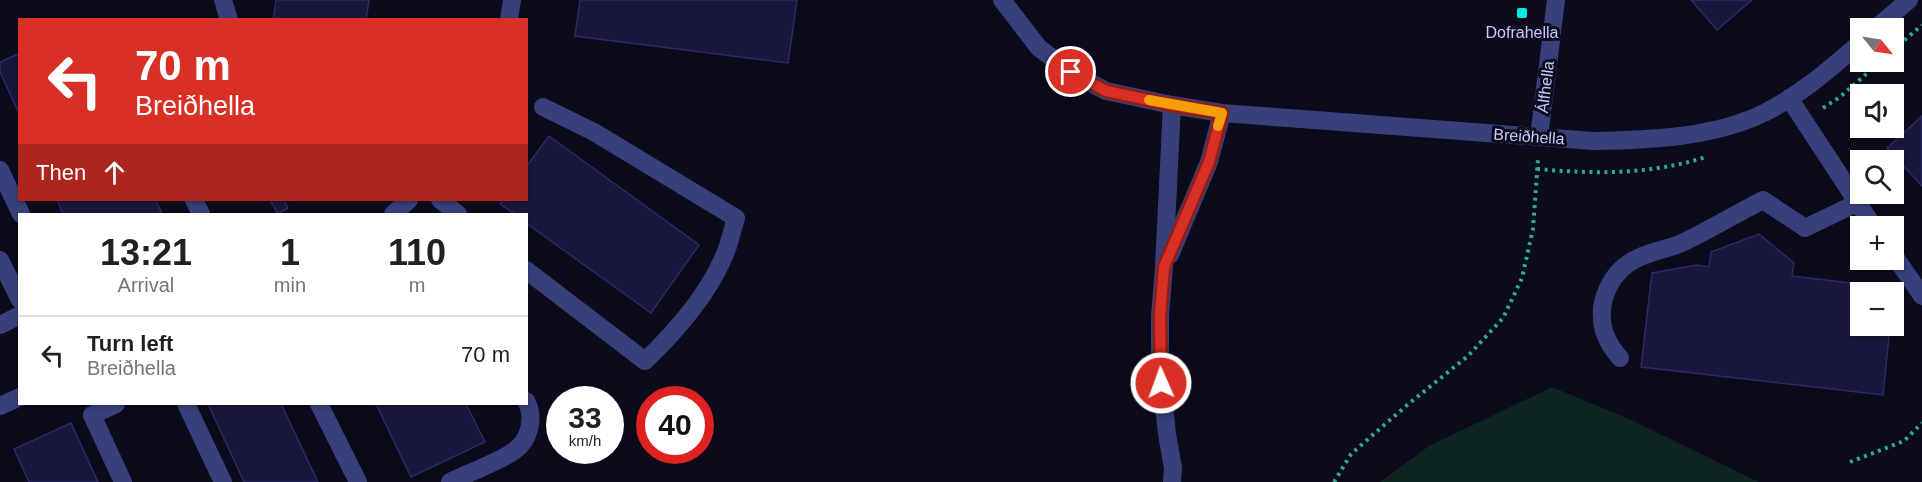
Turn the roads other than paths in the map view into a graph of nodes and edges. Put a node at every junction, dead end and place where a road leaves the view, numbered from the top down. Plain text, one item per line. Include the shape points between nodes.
1 (223, 0) edge
2 (512, 0) edge
3 (1002, 0) edge
4 (1556, 0) edge
5 (1909, 0) edge
6 (228, 18) edge
7 (509, 18) edge
8 (1888, 18) edge
9 (1850, 52) edge
10 (1789, 98) junction
11 (1172, 105) junction
12 (543, 107) dead end
13 (1222, 113) junction
14 (1539, 137) junction
15 (0, 170) edge
16 (1850, 191) edge
17 (408, 201) edge
18 (441, 201) edge
19 (1853, 204) edge
20 (21, 213) edge
21 (394, 213) edge
22 (457, 213) edge
23 (0, 260) edge
24 (1164, 267) junction
25 (1904, 270) edge
26 (528, 272) edge
27 (18, 296) edge
28 (1922, 296) edge
29 (18, 316) edge
30 (0, 325) edge
31 (1620, 358) dead end
32 (18, 399) edge
33 (114, 405) edge
34 (186, 405) edge
35 (320, 405) edge
36 (527, 405) edge
37 (0, 406) edge
38 (1175, 477) edge
39 (123, 482) edge
40 (223, 482) edge
41 (358, 482) edge
42 (450, 482) edge

1 - 6 street
2 - 7 street
3 - 11 street via 1039,48 1071,72 1106,91
4 - 14 street, Álfhella
5 - 8 street
9 - 10 street, Breiðhella
10 - 14 street, Breiðhella via 1736,123 1691,134 1649,140
10 - 16 street
11 - 13 street, Breiðhella
11 - 24 street
12 - 26 street via 594,132 736,218 725,254 702,296 672,336 645,361
13 - 14 street, Breiðhella
13 - 24 street via 1209,162
15 - 20 street
17 - 21 street
18 - 22 street
19 - 31 street via 1805,228 1763,200 1680,244 1626,265 1609,286 1602,315 1604,331
23 - 27 street
24 - 38 street via 1160,366
25 - 28 street
29 - 30 street
32 - 37 street
33 - 39 street via 92,415
34 - 40 street
35 - 41 street
36 - 42 street via 531,420 528,435 515,451

